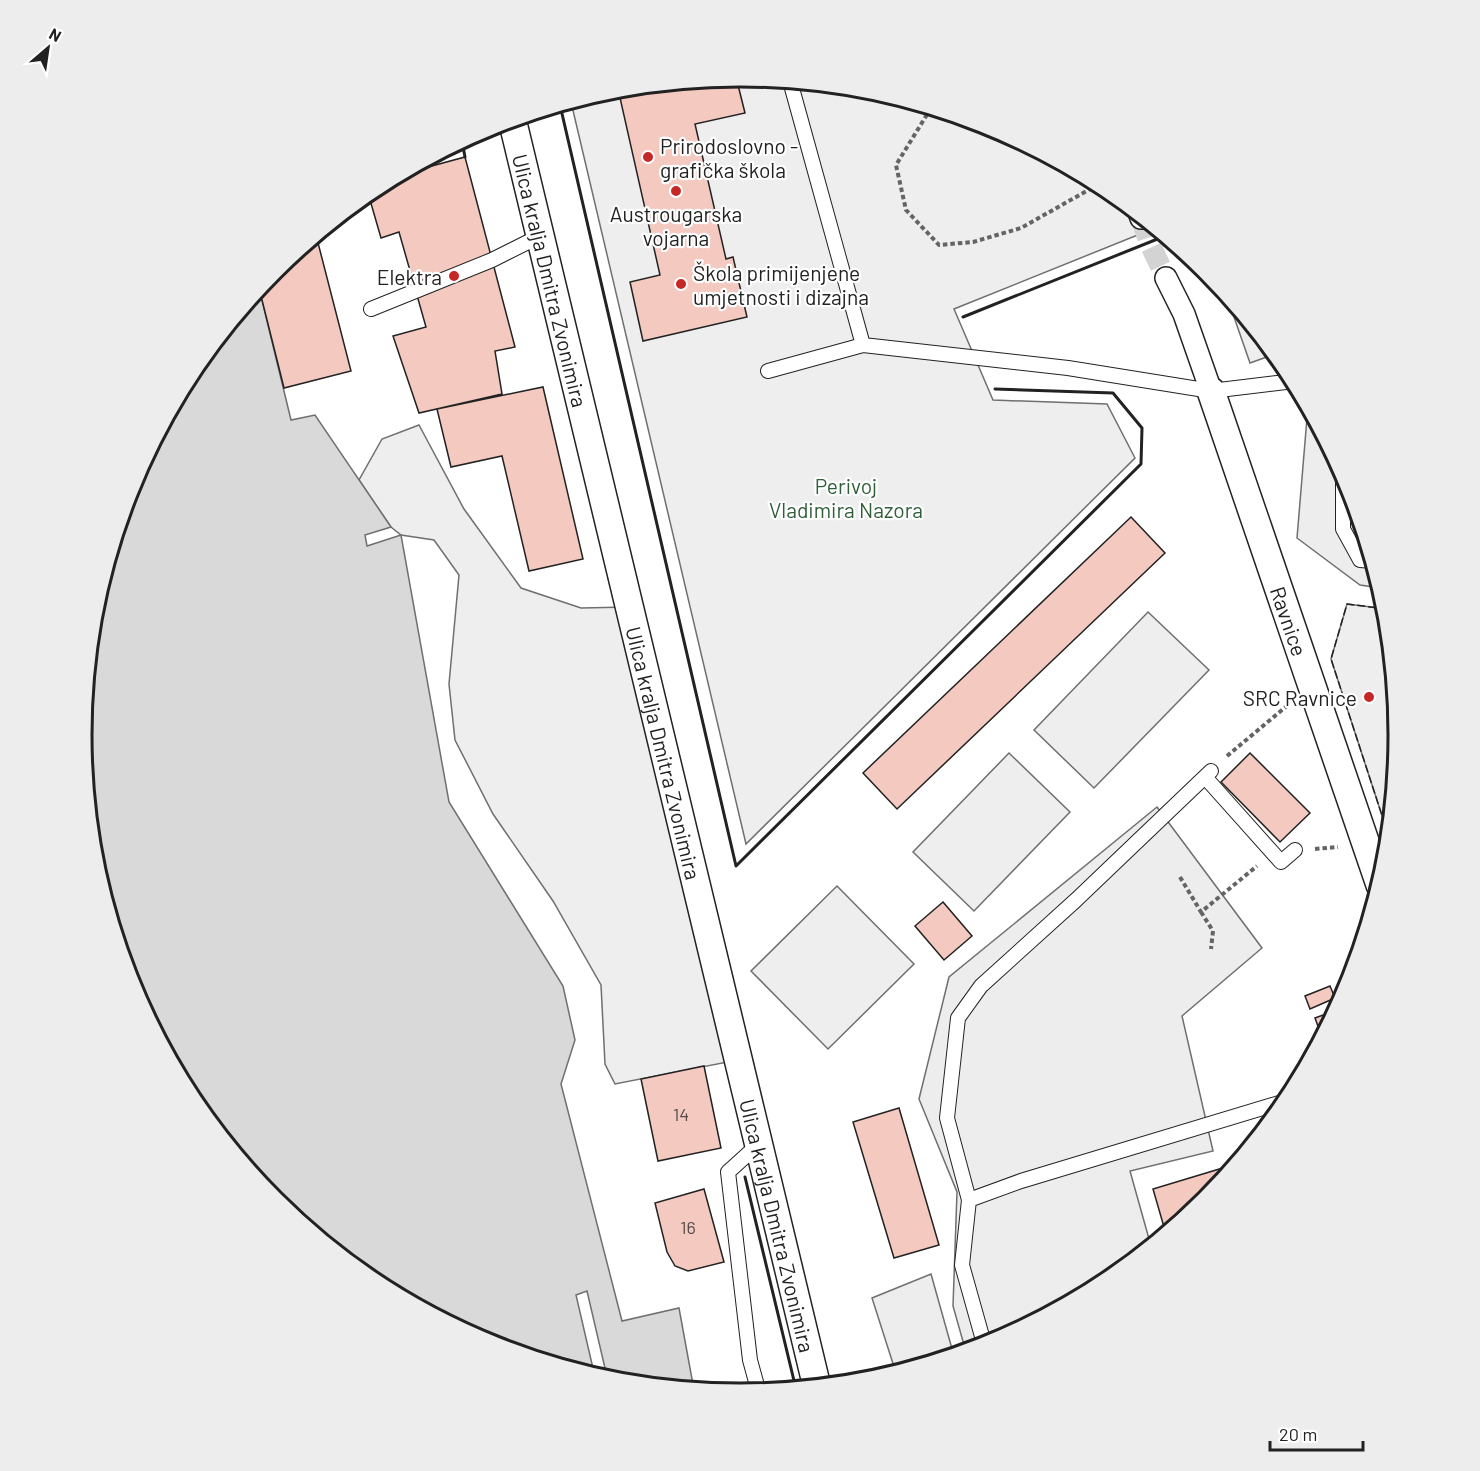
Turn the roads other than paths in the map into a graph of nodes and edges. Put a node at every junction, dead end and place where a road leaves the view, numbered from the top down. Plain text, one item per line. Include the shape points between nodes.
1 (792, 89) edge
2 (514, 128) edge
3 (540, 236) junction
4 (1166, 278) tunnel mouth
5 (371, 309) dead end
6 (863, 345) junction
7 (768, 371) dead end
8 (1284, 382) edge
9 (1211, 391) junction
10 (1341, 493) edge
11 (1364, 560) edge
12 (1295, 850) dead end
13 (1374, 869) edge
14 (1273, 1105) edge
15 (759, 1144) junction
16 (969, 1200) junction
17 (982, 1337) edge
18 (815, 1379) edge
19 (756, 1384) edge

1 - 6 lane
2 - 3 street, Ulica kralja Dmitra Zvonimira
3 - 5 lane
3 - 15 street, Ulica kralja Dmitra Zvonimira
4 - 9 street via 1184,314
6 - 7 lane
6 - 9 lane via 1068,368
8 - 9 lane
9 - 13 street, Ravnice
10 - 11 lane via 1343,529
12 - 16 lane via 1281,862 1208,774 981,986 958,1018 947,1118
14 - 16 lane
15 - 18 street, Ulica kralja Dmitra Zvonimira
15 - 19 lane via 728,1172 750,1360
16 - 17 lane via 962,1265

